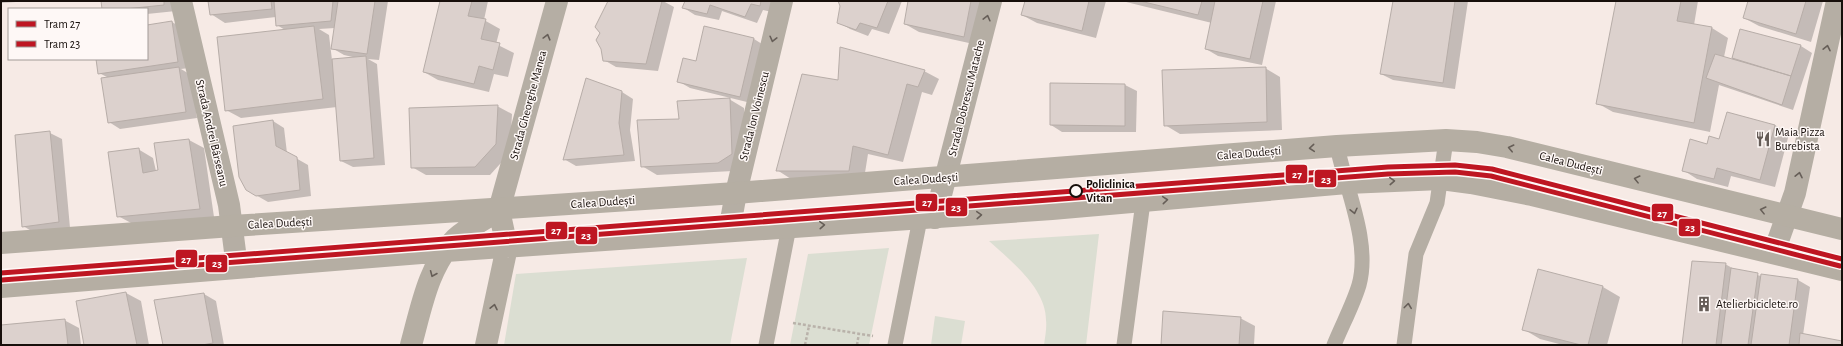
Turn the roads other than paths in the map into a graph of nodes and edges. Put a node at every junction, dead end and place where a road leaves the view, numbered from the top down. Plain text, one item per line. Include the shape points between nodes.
1 (181, 1) edge
2 (557, 1) edge
3 (782, 1) edge
4 (991, 1) edge
5 (1837, 1) edge
6 (1446, 140) junction
7 (1338, 146) junction
8 (946, 178) junction
9 (1441, 179) junction
10 (1347, 183) junction
11 (736, 193) junction
12 (1142, 202) junction
13 (499, 210) junction
14 (1788, 216) junction
15 (928, 219) junction
16 (232, 226) junction
17 (789, 227) junction
18 (1842, 229) edge
19 (729, 231) junction
20 (1, 243) edge
21 (507, 247) junction
22 (446, 251) junction
23 (1774, 252) junction
24 (237, 267) junction
25 (1842, 270) edge
26 (1, 286) edge
27 (896, 342) edge
28 (411, 345) edge
29 (486, 345) edge
30 (766, 345) edge
31 (1124, 345) edge
32 (1334, 345) edge
33 (1404, 345) edge

1 - 16 street, Strada Andrei Bârseanu
13 -> 2 street, Strada Gheorghe Manea
3 -> 11 street, Strada Ion Voinescu
8 -> 4 street, Strada Dobrescu Matache
14 -> 5 street
6 - 7 main road, Calea Dudești
6 - 9 lane
14 -> 6 main road, Calea Dudești via 1507,147
7 -> 8 main road, Calea Dudești
7 - 10 lane
8 - 11 main road, Calea Dudești
8 - 15 street, Strada Dobrescu Matache
10 -> 9 main road
9 - 23 main road via 1532,195
33 -> 9 lane via 1416,254 1437,203
12 -> 10 main road
10 -> 32 lane via 1358,226 1361,270 1359,285
11 - 13 main road, Calea Dudești
11 - 19 street, Strada Ion Voinescu
15 -> 12 main road
12 - 31 lane
13 - 16 main road, Calea Dudești
13 - 21 main road
13 - 22 main road via 456,238
14 - 18 main road, Calea Dudești
14 - 23 street
17 -> 15 main road
15 - 27 lane
16 - 20 main road, Calea Dudești
16 - 24 street, Strada Andrei Bârseanu
17 - 19 main road
17 - 30 lane
19 - 21 main road
21 - 22 main road
29 -> 21 main road
22 - 24 main road
22 -> 28 main road via 432,272
23 - 25 main road
24 - 26 main road

